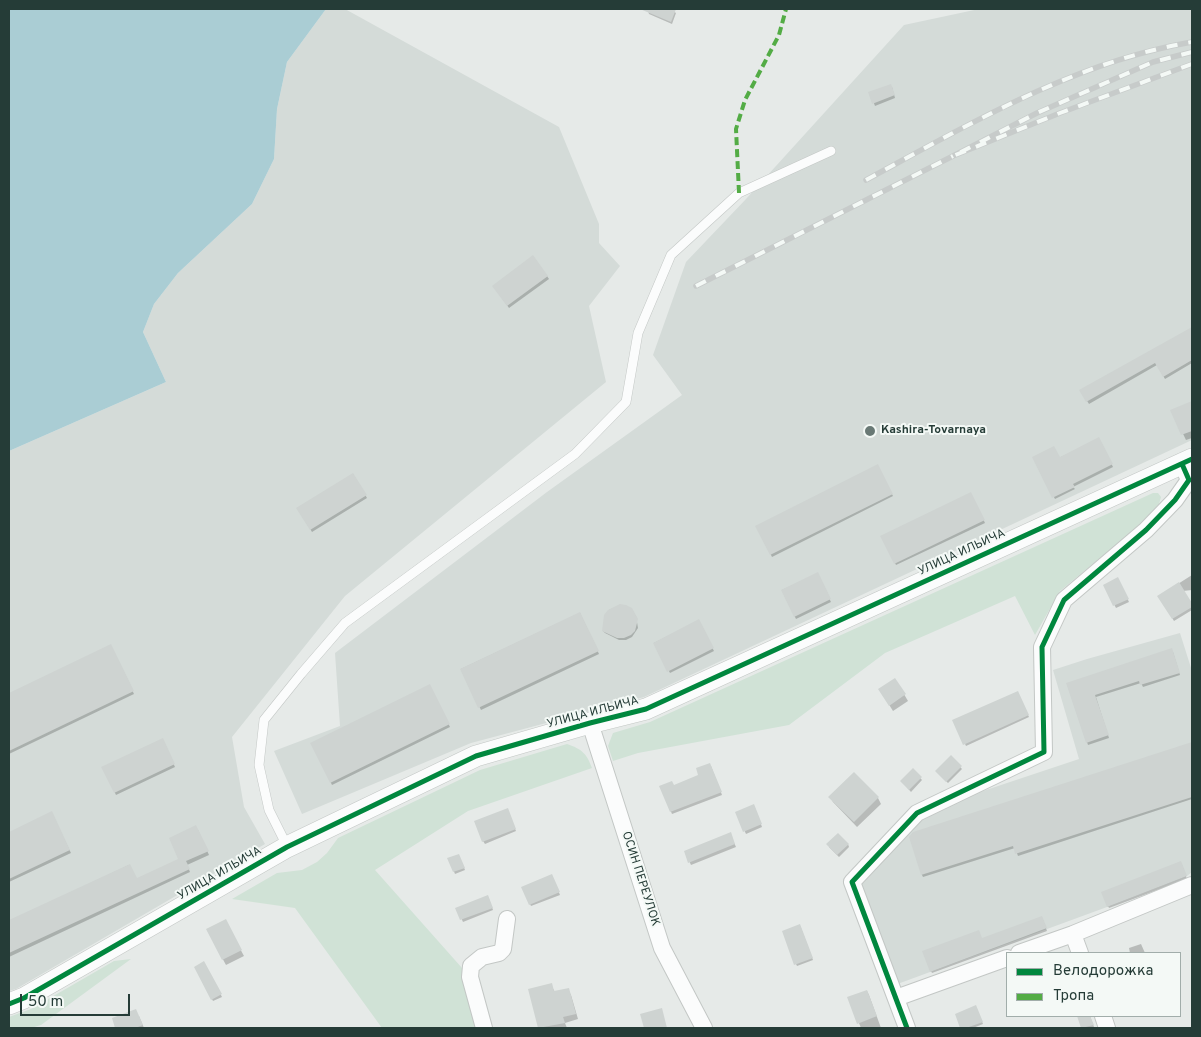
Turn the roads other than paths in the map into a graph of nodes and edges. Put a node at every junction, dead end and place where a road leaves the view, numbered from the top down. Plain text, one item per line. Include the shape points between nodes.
1 (831, 151) dead end
2 (1189, 471) edge
3 (590, 723) junction
4 (287, 847) junction
5 (1192, 885) edge
6 (507, 919) dead end
7 (1073, 934) junction
8 (1022, 952) edge
9 (1080, 952) edge
10 (1006, 958) edge
11 (896, 998) junction
12 (9, 1004) edge
13 (484, 1028) edge
14 (704, 1028) edge
15 (907, 1028) edge

1 - 4 lane via 739,193 671,255 638,333 626,402 575,454 345,623 264,720 259,765 269,810
2 - 3 street, УЛИЦА ИЛЬИЧА via 646,709
2 - 11 street via 1175,500 1146,530 1064,600 1042,647 1044,752 917,813 852,882
3 - 4 street, УЛИЦА ИЛЬИЧА via 476,756
3 - 14 street, ОСИН ПЕРЕУЛОК via 662,948
4 - 12 street, УЛИЦА ИЛЬИЧА
5 - 7 street
6 - 13 street via 503,949 482,957 471,966 470,977
7 - 8 street
7 - 9 street
10 - 11 street
11 - 15 street

